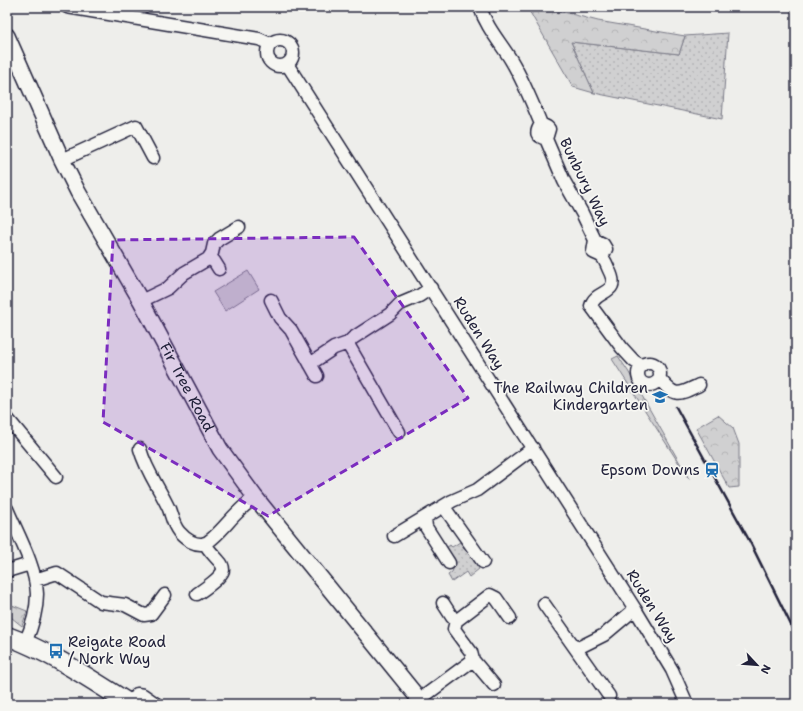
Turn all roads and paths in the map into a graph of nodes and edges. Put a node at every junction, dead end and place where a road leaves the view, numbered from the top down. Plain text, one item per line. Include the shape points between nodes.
1 (67, 7) edge
2 (480, 7) edge
3 (7, 36) edge
4 (270, 44) junction
5 (287, 64) junction
6 (153, 158) dead end
7 (62, 160) junction
8 (238, 227) dead end
9 (208, 260) junction
10 (219, 269) dead end
11 (431, 288) junction
12 (271, 300) dead end
13 (141, 301) junction
14 (348, 343) junction
15 (310, 364) junction
16 (642, 366) junction
17 (317, 376) dead end
18 (659, 378) junction
19 (699, 385) dead end
20 (7, 418) edge
21 (398, 432) dead end
22 (533, 448) junction
23 (140, 449) dead end
24 (56, 477) dead end
25 (255, 497) junction
26 (444, 507) junction
27 (7, 509) edge
28 (425, 518) junction
29 (394, 536) dead end
30 (205, 543) junction
31 (483, 562) dead end
32 (449, 563) dead end
33 (30, 564) junction
34 (7, 571) edge
35 (35, 580) junction
36 (197, 594) dead end
37 (165, 596) dead end
38 (443, 603) dead end
39 (544, 604) dead end
40 (635, 609) junction
41 (510, 618) dead end
42 (456, 621) junction
43 (7, 636) edge
44 (25, 642) junction
45 (576, 649) junction
46 (473, 660) junction
47 (494, 685) dead end
48 (609, 696) dead end
49 (421, 702) edge
50 (130, 704) edge
51 (156, 704) edge
52 (687, 704) edge

1 - 4 street via 259,39
2 - 16 street, Bunbury Way via 486,24 511,61 529,95 541,124 550,129 546,139 564,181 595,240 605,246 606,250 602,257 613,284 592,306 622,348
3 - 7 main road, Fir Tree Road
4 - 5 street via 267,53 271,61 279,66
4 - 5 street via 284,40 292,46 293,56
5 - 11 street, Ruden Way
6 - 7 street via 136,126
7 - 13 main road, Fir Tree Road
8 - 9 street via 219,238
9 - 10 street via 214,261
9 - 13 street via 184,273 168,288
11 - 14 street via 400,304
11 - 22 street, Ruden Way
12 - 15 street
13 - 25 main road, Fir Tree Road via 212,436
14 - 15 street via 334,348
14 - 21 street
15 - 17 street
16 - 18 street, Bunbury Way via 654,365 659,371
16 - 18 street via 638,377 643,384 652,385
18 - 19 street, Bunbury Way via 674,393 681,394
20 - 24 street
22 - 26 street via 477,490
22 - 40 street, Ruden Way
23 - 30 street via 143,461 178,531 189,541 196,544
25 - 30 street
25 - 49 main road, Fir Tree Road
26 - 28 street
26 - 31 street
27 - 33 street
28 - 29 street
28 - 32 street via 426,527
30 - 36 street via 222,564 223,569 219,577
33 - 34 street
33 - 35 street
35 - 37 street via 57,573 101,602 125,605 144,615 151,614
35 - 44 street via 37,596 33,624
38 - 42 street
39 - 45 street
40 - 45 street via 604,635
40 - 52 street, Ruden Way via 672,670
41 - 42 street via 496,598 490,595
42 - 46 street via 454,629 471,652
43 - 44 highway
44 - 50 highway via 76,669
45 - 48 street
46 - 47 street
46 - 49 street
50 - 51 street via 136,694 143,695

